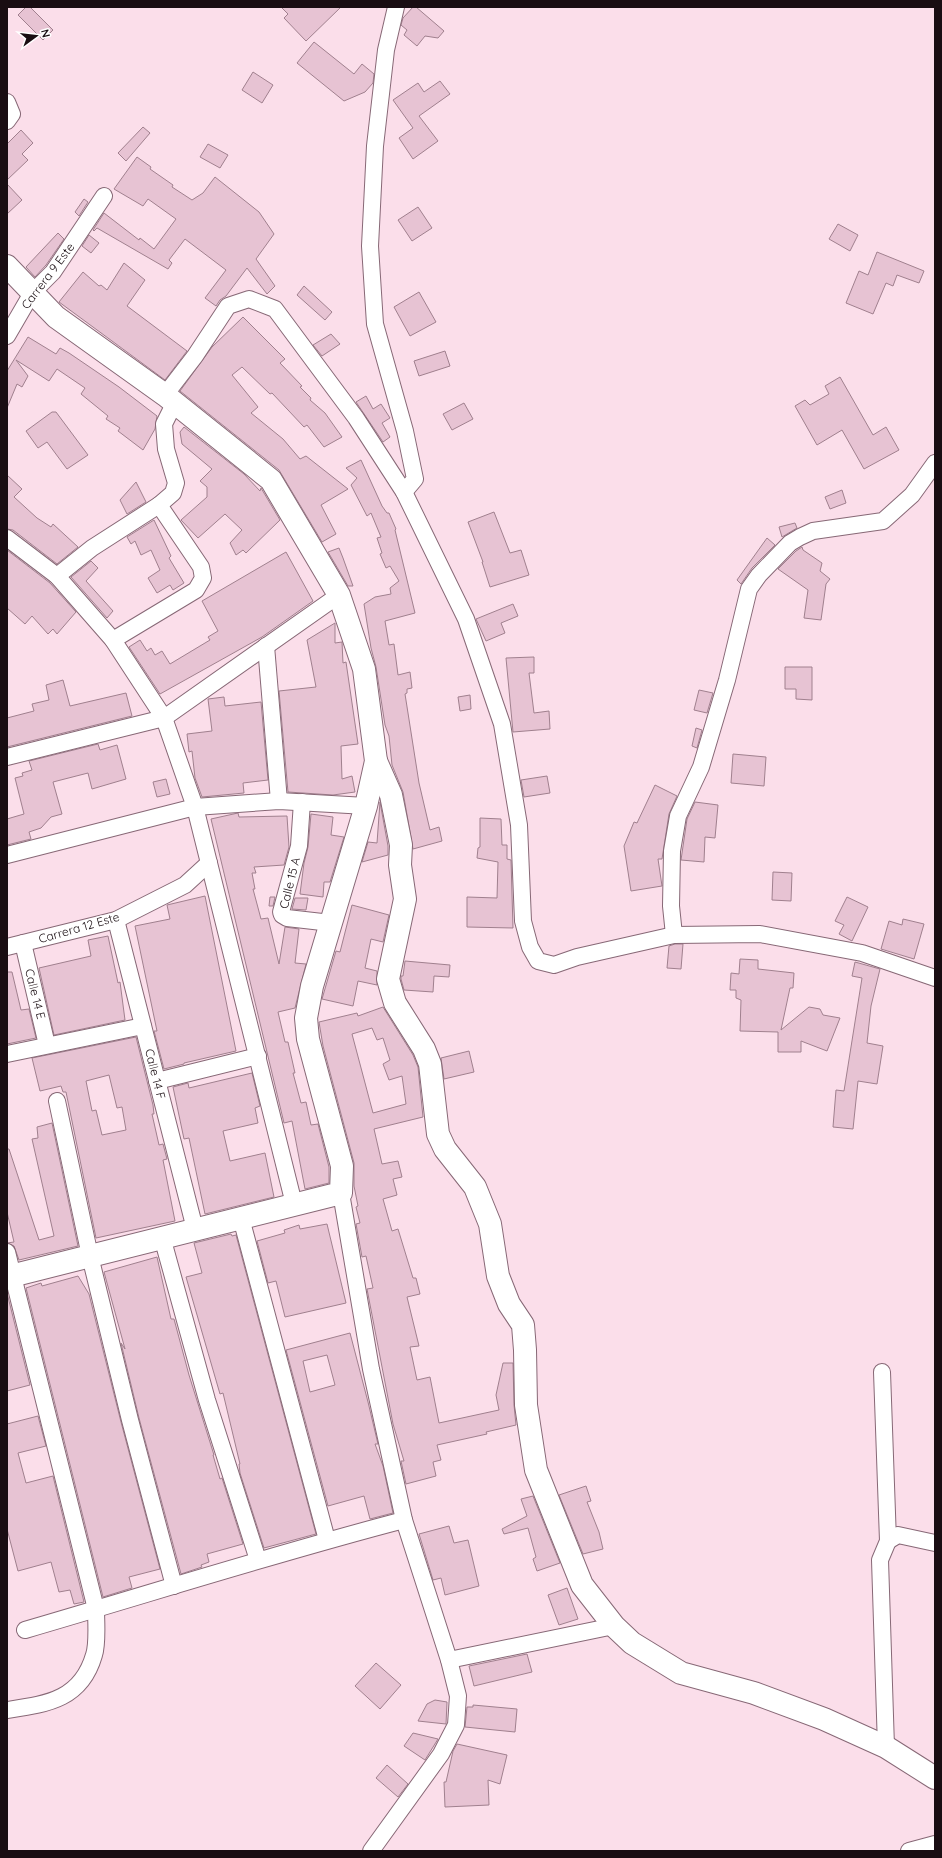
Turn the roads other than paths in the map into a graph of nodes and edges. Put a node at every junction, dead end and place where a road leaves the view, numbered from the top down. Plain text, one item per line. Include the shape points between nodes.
1 (396, 7) edge
2 (8, 102) edge
3 (7, 121) edge
4 (104, 196) dead end
5 (7, 266) edge
6 (32, 294) junction
7 (7, 336) edge
8 (170, 399) junction
9 (935, 463) edge
10 (404, 492) junction
11 (159, 505) junction
12 (7, 538) edge
13 (57, 576) junction
14 (339, 595) junction
15 (113, 640) junction
16 (266, 646) junction
17 (164, 718) junction
18 (7, 757) edge
19 (376, 761) junction
20 (279, 801) junction
21 (302, 802) junction
22 (366, 806) junction
23 (195, 807) junction
24 (7, 855) edge
25 (209, 863) junction
26 (116, 920) junction
27 (331, 924) junction
28 (674, 935) junction
29 (23, 943) junction
30 (7, 946) edge
31 (935, 978) edge
32 (143, 1026) junction
33 (47, 1045) junction
34 (7, 1054) edge
35 (258, 1056) junction
36 (157, 1081) junction
37 (57, 1101) dead end
38 (341, 1193) junction
39 (294, 1204) junction
40 (241, 1218) junction
41 (195, 1229) junction
42 (162, 1238) junction
43 (7, 1252) edge
44 (90, 1256) junction
45 (10, 1276) edge
46 (882, 1372) dead end
47 (404, 1520) junction
48 (327, 1540) junction
49 (888, 1541) junction
50 (935, 1543) edge
51 (258, 1560) junction
52 (174, 1586) junction
53 (96, 1609) junction
54 (614, 1626) junction
55 (25, 1630) dead end
56 (449, 1660) junction
57 (7, 1710) edge
58 (886, 1747) junction
59 (935, 1778) edge
60 (935, 1844) edge
61 (371, 1851) edge
62 (910, 1851) edge

1 - 10 street via 386,50 375,146 370,246 375,324 405,431 415,478
2 - 3 street via 12,114
4 - 6 street, Carrera 9 Este via 53,272
5 - 6 main road
6 - 7 street, Carrera 9 Este
6 - 8 main road via 56,317
8 - 10 street via 228,306 249,299 275,309 356,418
8 - 11 street via 164,424 166,449 176,483 173,492
8 - 14 main road via 271,480
9 - 28 street via 912,495 883,521 813,531 790,543 749,589 728,680 701,767 678,816 672,851 671,906
10 - 28 street via 466,619 502,724 519,825 523,921 530,947 538,961 554,965 577,957
11 - 13 street via 92,548
11 - 15 street via 201,567 203,578 196,590
12 - 13 street
13 - 15 street
14 - 16 street
14 - 19 main road via 364,669
15 - 17 street
16 - 17 street
16 - 20 street
17 - 18 street
17 - 23 street
19 - 22 main road
19 - 54 main road via 391,795 401,845 400,865 405,899 388,979 396,1003 424,1048 430,1064 438,1134 445,1149 475,1187 490,1224 498,1276 509,1304 523,1325 526,1405 536,1470 582,1585
20 - 21 street
20 - 23 street
21 - 22 street
21 - 27 street, Calle 15 A via 299,846 281,912 287,918
22 - 27 main road
23 - 24 street
23 - 25 street
25 - 26 street, Carrera 12 Este via 185,885
25 - 35 street
26 - 29 street, Carrera 12 Este
26 - 32 street, Calle 14 F
27 - 38 main road via 312,986 306,1018 308,1039 342,1166
28 - 31 street via 760,934 862,953
29 - 30 street, Carrera 12 Este
29 - 33 street, Calle 14 E
32 - 33 street
32 - 36 street, Calle 14 F
33 - 34 street
35 - 36 street
35 - 39 street
36 - 41 street, Calle 14 F
37 - 44 street
38 - 39 main road
38 - 47 street via 371,1370
39 - 40 main road
40 - 41 main road
40 - 48 street
41 - 42 main road
42 - 44 main road
42 - 51 street via 207,1400
43 - 45 street
44 - 45 main road
44 - 52 street
45 - 53 street
46 - 49 street
47 - 48 street
47 - 56 street
48 - 51 street
49 - 50 street via 898,1535
49 - 58 street via 880,1560
51 - 52 street
52 - 53 street
53 - 55 street
53 - 57 street via 94,1655 81,1683 61,1698
54 - 56 street
54 - 58 main road via 632,1643 681,1673 754,1693 824,1719
56 - 61 street via 458,1696 456,1726 441,1754
58 - 59 main road
60 - 62 street

